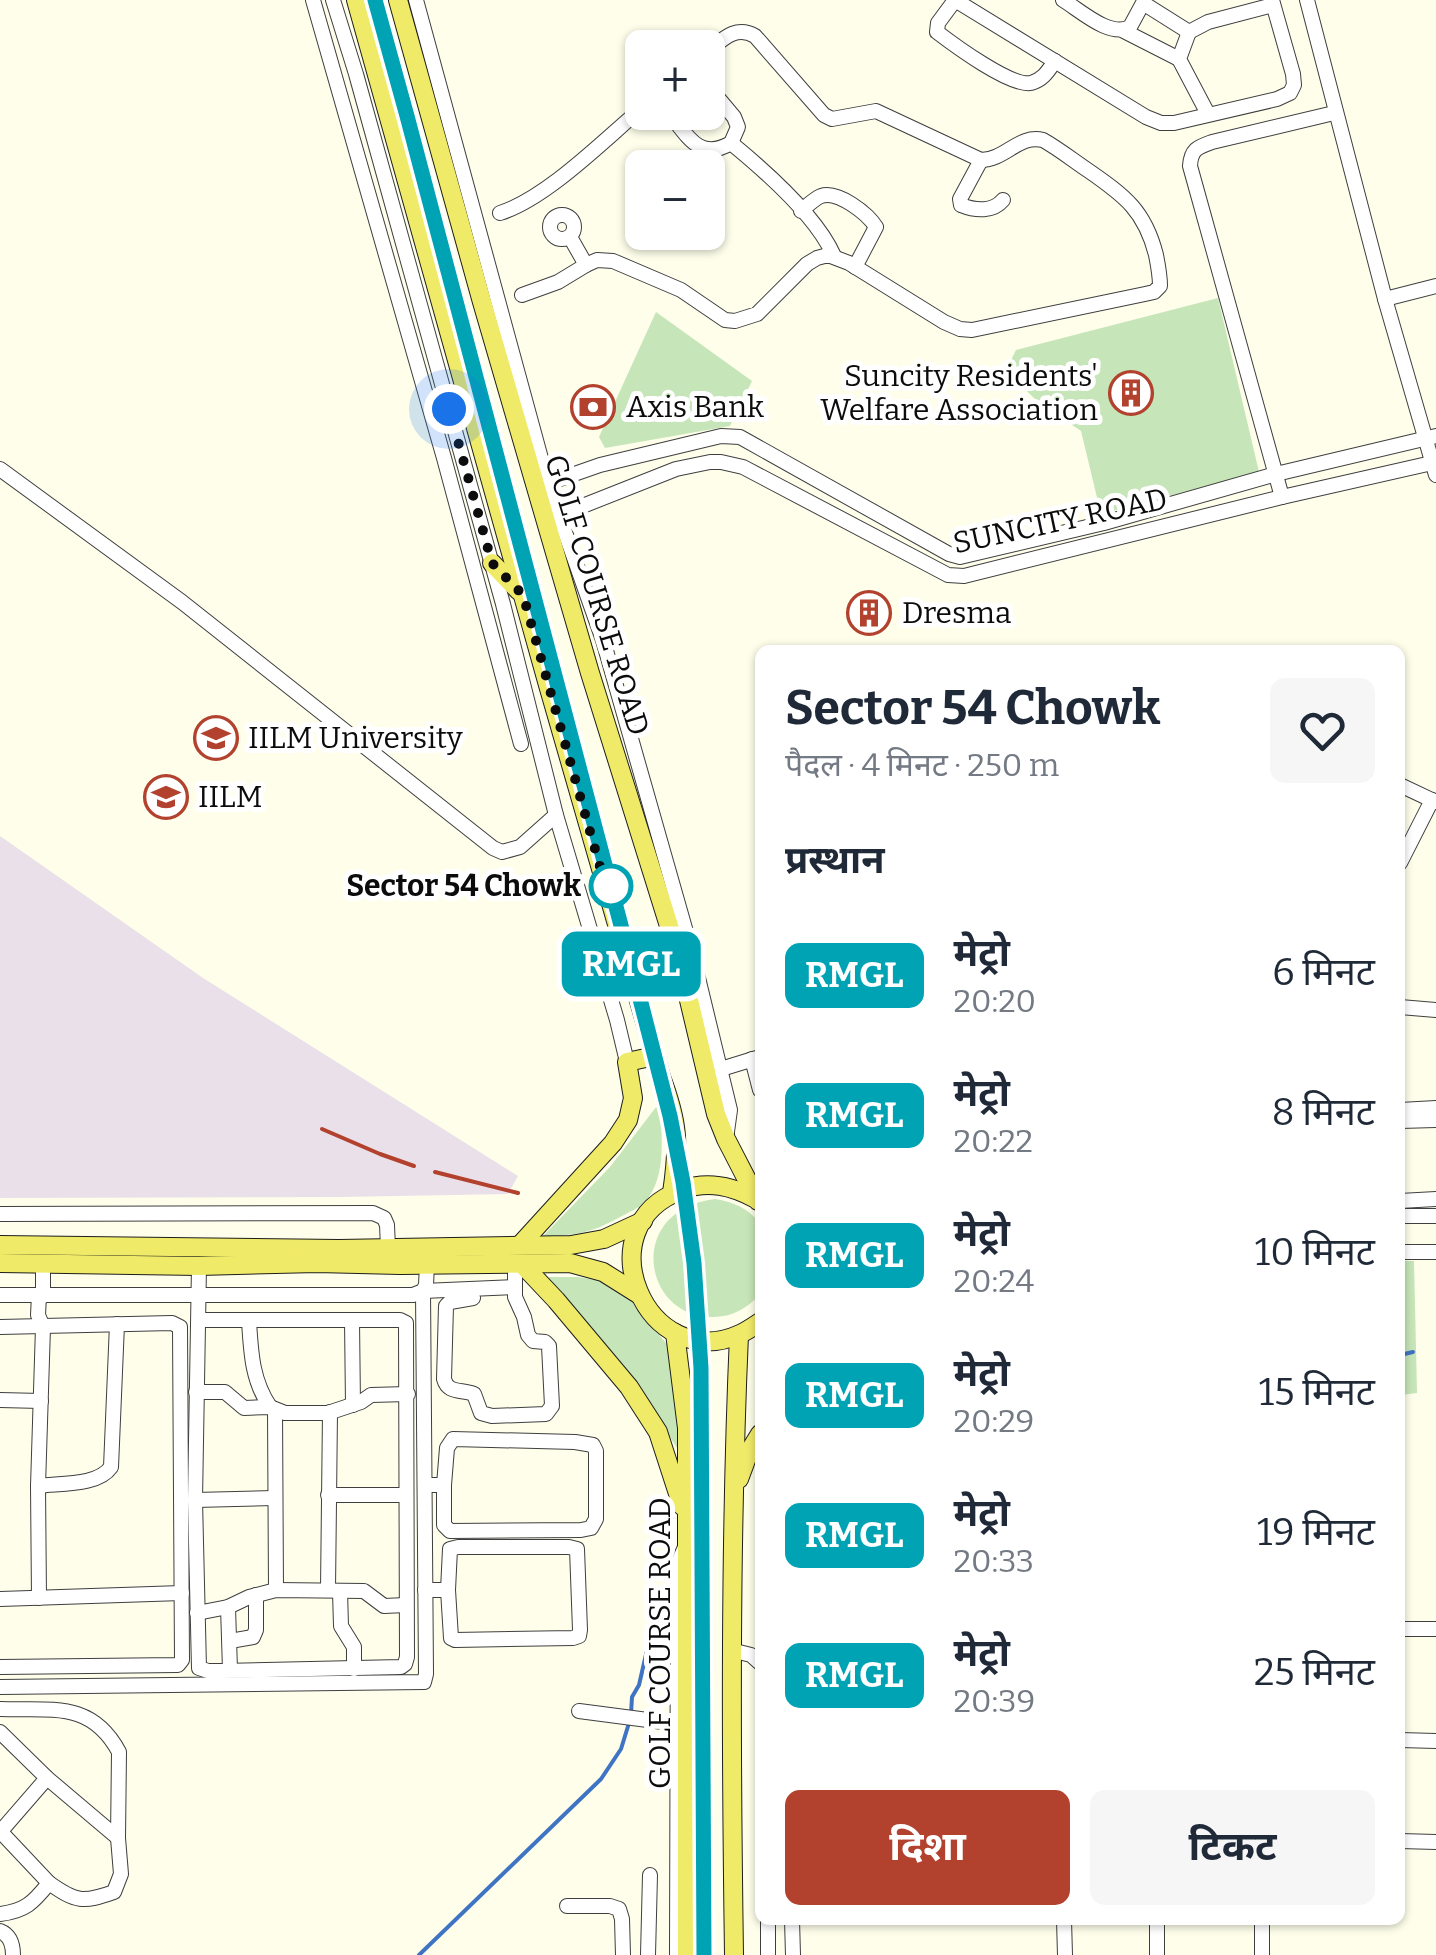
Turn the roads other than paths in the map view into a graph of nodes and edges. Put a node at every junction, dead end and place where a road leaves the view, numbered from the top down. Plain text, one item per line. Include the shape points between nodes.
1 (312, 0) edge
2 (333, 0) edge
3 (356, 0) edge
4 (398, 0) edge
5 (416, 0) edge
6 (955, 0) edge
7 (1062, 0) edge
8 (1306, 0) edge
9 (1144, 2) edge
10 (1272, 2) edge
11 (1124, 31) junction
12 (1189, 32) junction
13 (418, 38) junction
14 (725, 38) edge
15 (1180, 59) junction
16 (1055, 61) junction
17 (376, 69) junction
18 (356, 74) junction
19 (725, 106) edge
20 (1334, 112) junction
21 (1208, 114) junction
22 (625, 122) edge
23 (684, 130) edge
24 (731, 143) junction
25 (981, 160) junction
26 (541, 192) junction
27 (1004, 200) dead end
28 (801, 211) junction
29 (500, 213) dead end
30 (834, 256) junction
31 (586, 265) junction
32 (855, 267) junction
33 (1436, 286) edge
34 (522, 295) dead end
35 (1384, 299) junction
36 (1431, 437) edge
37 (1435, 467) edge
38 (0, 469) edge
39 (1276, 474) junction
40 (542, 486) junction
41 (1282, 498) junction
42 (551, 514) junction
43 (492, 563) junction
44 (523, 595) junction
45 (521, 744) dead end
46 (1405, 786) edge
47 (1434, 801) edge
48 (556, 815) junction
49 (1405, 854) edge
50 (1405, 1008) edge
51 (1436, 1010) edge
52 (655, 1056) junction
53 (755, 1058) edge
54 (627, 1062) junction
55 (721, 1069) junction
56 (1436, 1108) edge
57 (1405, 1110) edge
58 (1436, 1120) edge
59 (1405, 1121) edge
60 (726, 1138) junction
61 (672, 1194) junction
62 (755, 1194) edge
63 (1436, 1199) edge
64 (755, 1200) edge
65 (1405, 1201) edge
66 (0, 1214) edge
67 (1405, 1216) edge
68 (1436, 1216) edge
69 (643, 1221) junction
70 (0, 1244) edge
71 (388, 1248) junction
72 (1405, 1252) edge
73 (1436, 1252) edge
74 (519, 1258) junction
75 (0, 1263) edge
76 (43, 1263) junction
77 (427, 1264) junction
78 (200, 1266) junction
79 (423, 1291) junction
80 (515, 1292) junction
81 (638, 1294) junction
82 (0, 1295) edge
83 (43, 1295) junction
84 (199, 1296) junction
85 (198, 1320) junction
86 (249, 1321) junction
87 (352, 1321) junction
88 (117, 1324) junction
89 (755, 1325) edge
90 (43, 1326) junction
91 (0, 1327) edge
92 (675, 1332) junction
93 (739, 1334) junction
94 (196, 1392) junction
95 (408, 1394) junction
96 (0, 1400) edge
97 (41, 1401) junction
98 (353, 1405) junction
99 (272, 1408) junction
100 (330, 1412) junction
101 (755, 1443) edge
102 (444, 1485) junction
103 (38, 1486) junction
104 (426, 1486) junction
105 (734, 1494) junction
106 (328, 1495) junction
107 (406, 1495) junction
108 (274, 1498) junction
109 (194, 1500) junction
110 (688, 1522) junction
111 (276, 1590) junction
112 (334, 1590) junction
113 (425, 1590) junction
114 (448, 1590) junction
115 (182, 1593) junction
116 (256, 1595) junction
117 (39, 1598) junction
118 (0, 1599) edge
119 (406, 1605) junction
120 (228, 1607) junction
121 (197, 1613) junction
122 (1405, 1629) edge
123 (1436, 1629) edge
124 (230, 1641) junction
125 (730, 1650) junction
126 (755, 1659) edge
127 (0, 1667) edge
128 (354, 1669) junction
129 (230, 1670) junction
130 (0, 1688) edge
131 (0, 1710) edge
132 (579, 1711) dead end
133 (682, 1724) junction
134 (0, 1732) edge
135 (1405, 1740) edge
136 (1436, 1741) edge
137 (47, 1778) junction
138 (0, 1831) edge
139 (118, 1838) junction
140 (1405, 1842) edge
141 (1436, 1842) edge
142 (650, 1875) dead end
143 (49, 1883) junction
144 (567, 1906) dead end
145 (0, 1914) edge
146 (768, 1925) edge
147 (792, 1925) edge
148 (1064, 1925) edge
149 (1157, 1925) edge
150 (1262, 1925) edge
151 (0, 1931) edge
152 (13, 1955) edge
153 (623, 1955) edge
154 (648, 1955) edge
155 (678, 1955) edge
156 (687, 1955) edge
157 (734, 1955) edge
158 (768, 1955) edge
159 (793, 1955) edge
160 (1066, 1955) edge
161 (1157, 1955) edge
162 (1262, 1955) edge

1 - 45 street
2 - 18 street
3 - 17 main road
4 - 13 main road, GOLF COURSE ROAD
5 - 13 street
6 - 16 street
6 - 16 street via 937,32 957,48 1028,84 1044,77
7 - 11 street
8 - 20 street
9 - 11 street
9 - 12 street
10 - 12 street
10 - 21 street via 1294,74 1290,93
11 - 15 street
12 - 15 street
13 - 40 main road, GOLF COURSE ROAD
14 - 25 street via 745,30 755,36 832,119 876,111
15 - 21 street
16 - 21 street via 1161,124
17 - 18 main road
17 - 44 main road
18 - 43 street
19 - 24 street via 738,128
20 - 35 street
20 - 39 street via 1212,142 1191,156
22 - 26 street
23 - 24 street via 699,147 714,151
24 - 28 street
25 - 27 street via 961,205 985,209
25 - 32 street via 1036,138 1118,191 1152,238 1160,286 972,330 944,322
26 - 29 street
26 - 31 street via 556,217 573,222 570,237
28 - 30 street
28 - 32 street via 817,197 834,196 872,220 876,228
30 - 31 street via 807,264 757,314 735,321 613,260
30 - 32 street
31 - 34 street
33 - 35 street
35 - 36 street
36 - 37 street
36 - 39 street
37 - 41 street, SUNCITY ROAD
38 - 48 street via 182,602 493,848 520,848
39 - 40 street, SUNCITY ROAD via 965,556 950,554 740,437 618,461
39 - 41 street
40 - 42 main road, GOLF COURSE ROAD
41 - 42 street, SUNCITY ROAD via 964,576 948,575 721,462 676,469
42 - 55 street via 603,640
42 - 60 main road, GOLF COURSE ROAD
43 - 44 main road
43 - 48 street
44 - 52 main road
46 - 47 street
47 - 49 street
48 - 54 street
50 - 51 street
52 - 54 main road
52 - 61 main road via 678,1148
53 - 55 street
54 - 74 main road via 634,1098 628,1120
55 - 60 street via 730,1110
56 - 57 street
58 - 59 street
60 - 62 main road, GOLF COURSE ROAD
61 - 64 main road via 716,1184
61 - 69 main road
63 - 65 street
66 - 71 street via 373,1213 388,1225
67 - 68 street
69 - 74 main road via 604,1238
69 - 81 main road via 631,1256
70 - 71 main road
71 - 74 main road
72 - 73 street
74 - 77 main road
74 - 80 street
74 - 81 main road via 603,1272
74 - 110 main road via 629,1387 658,1432
75 - 76 main road
76 - 78 main road
76 - 83 street
77 - 78 main road
77 - 79 street
78 - 84 street
79 - 80 street
79 - 84 street
79 - 104 street
80 - 80 street via 528,1335 549,1346 552,1406 546,1414 482,1414 474,1394 446,1386 446,1306
81 - 92 main road
82 - 83 street
83 - 84 street
83 - 90 street
84 - 85 street
85 - 86 street
85 - 94 street
86 - 87 street
86 - 99 street via 253,1373
87 - 95 street via 406,1323
87 - 98 street
88 - 90 street
88 - 103 street via 111,1467 98,1478
88 - 115 street via 180,1327
89 - 93 main road
90 - 91 street
90 - 97 street
92 - 93 main road via 718,1340
92 - 110 main road, GOLF COURSE ROAD via 687,1428
93 - 105 main road
94 - 99 street via 225,1392 244,1408
94 - 109 street
95 - 98 street via 372,1394
95 - 107 street
96 - 97 street
97 - 103 street
98 - 100 street
99 - 100 street
99 - 108 street
100 - 106 street
101 - 105 main road
102 - 102 street via 444,1525 450,1531 592,1528 596,1519 593,1445 453,1438
102 - 104 street
103 - 117 street
104 - 113 street
105 - 125 main road
106 - 107 street
106 - 112 street
107 - 119 street
108 - 109 street
108 - 111 street
109 - 121 street
110 - 133 main road, GOLF COURSE ROAD
111 - 112 street
111 - 116 street
112 - 119 street via 364,1592 384,1606
112 - 128 street via 341,1629 354,1646
113 - 114 street
113 - 130 street via 426,1679 420,1683
114 - 114 street via 450,1549 577,1549 580,1630 572,1638 455,1640
115 - 117 street
115 - 127 street via 178,1666
116 - 120 street
116 - 124 street via 253,1637
117 - 118 street
119 - 128 street via 405,1664
120 - 121 street
120 - 124 street
121 - 129 street via 199,1668
122 - 123 street
124 - 129 street
125 - 126 street
125 - 157 main road
128 - 129 street
131 - 139 street via 71,1712 100,1726 119,1752
132 - 133 street
133 - 155 street
133 - 156 main road, GOLF COURSE ROAD
134 - 137 street
135 - 136 street
137 - 138 street
137 - 139 street
138 - 143 street
139 - 143 street via 114,1892 90,1900
140 - 141 street
142 - 154 street
143 - 145 street via 17,1912
144 - 153 street via 619,1909
146 - 158 street
147 - 159 street
148 - 160 street
149 - 161 street
150 - 162 street
151 - 152 street

